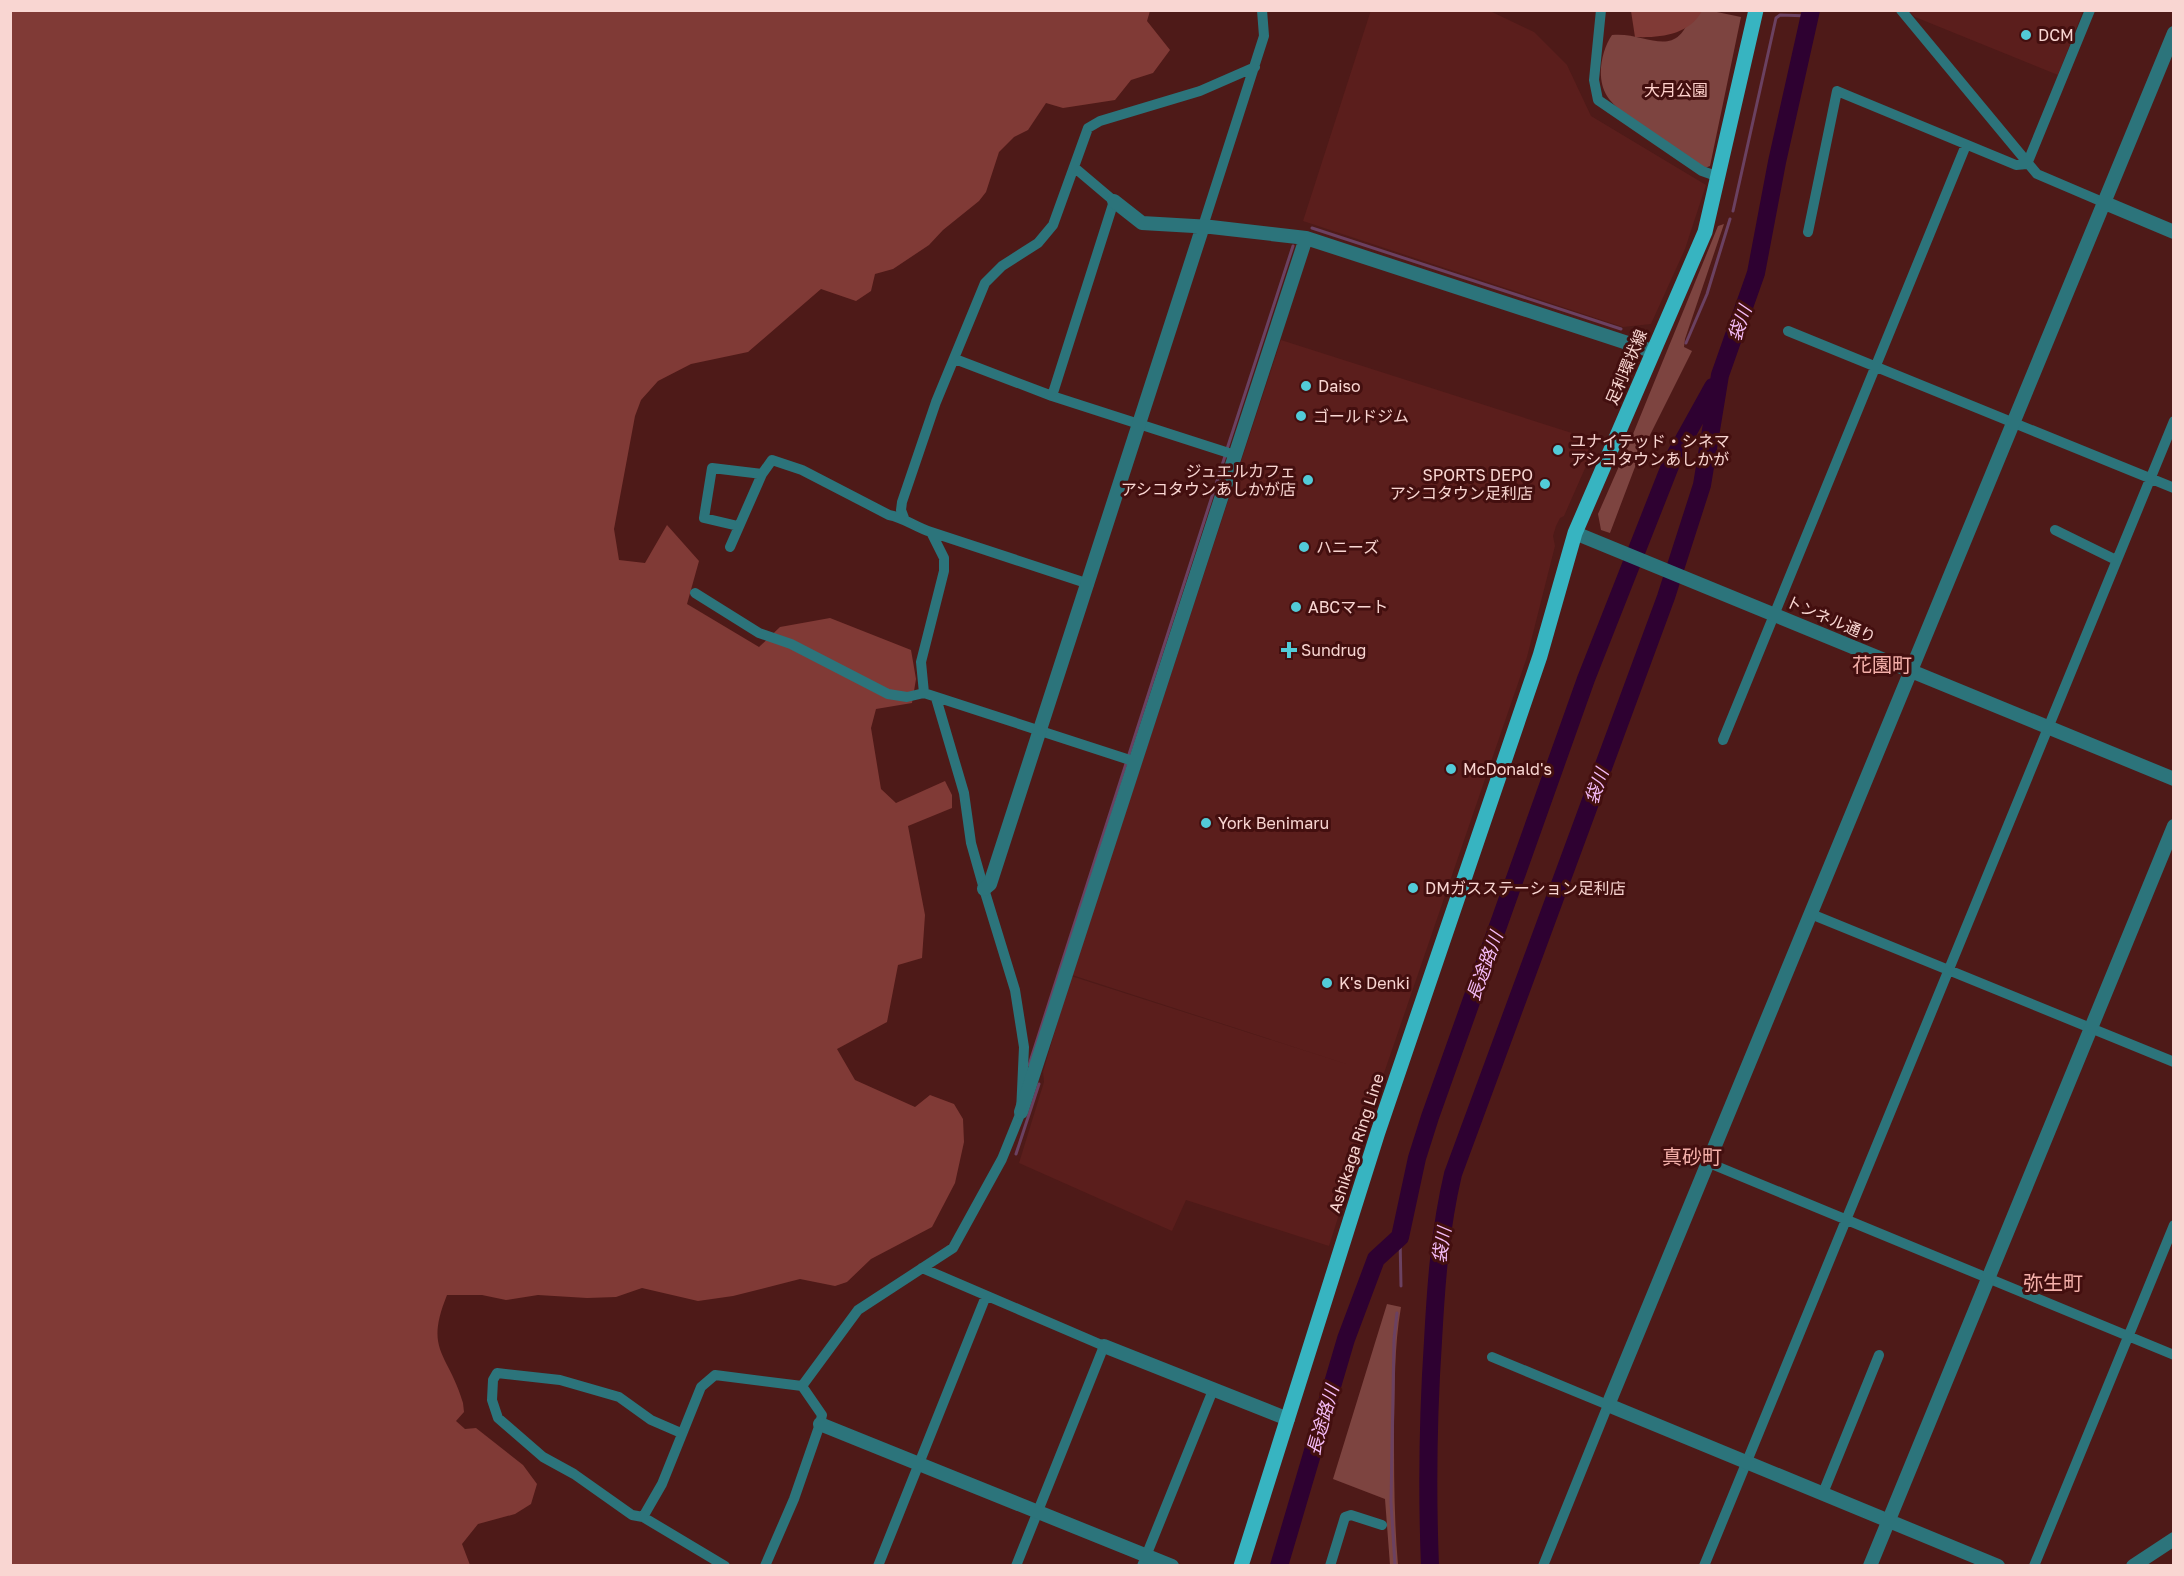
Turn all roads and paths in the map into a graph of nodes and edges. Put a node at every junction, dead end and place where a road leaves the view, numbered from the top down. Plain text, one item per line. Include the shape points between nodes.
1 (1262, 10) edge
2 (1601, 10) edge
3 (1756, 10) edge
4 (1901, 10) edge
5 (2090, 10) edge
6 (2174, 33) edge
7 (1255, 67) junction
8 (1966, 145) junction
9 (2027, 164) junction
10 (1075, 168) junction
11 (1719, 177) junction
12 (1114, 201) junction
13 (2105, 203) junction
14 (1203, 226) junction
15 (1808, 232) dead end
16 (2174, 232) edge
17 (1306, 238) junction
18 (1788, 331) dead end
19 (1652, 351) junction
20 (955, 359) junction
21 (1875, 367) junction
22 (1052, 396) junction
23 (2174, 421) edge
24 (2013, 423) junction
25 (1141, 425) junction
26 (1235, 455) junction
27 (762, 474) junction
28 (2150, 478) junction
29 (2174, 488) edge
30 (904, 518) junction
31 (738, 526) junction
32 (2055, 531) dead end
33 (931, 532) junction
34 (1575, 533) junction
35 (730, 547) dead end
36 (2116, 560) junction
37 (1089, 584) junction
38 (695, 593) dead end
39 (1773, 613) junction
40 (1911, 671) junction
41 (924, 693) junction
42 (936, 698) junction
43 (2047, 726) junction
44 (1040, 732) junction
45 (1723, 740) dead end
46 (1136, 762) junction
47 (2174, 779) edge
48 (2174, 826) edge
49 (984, 889) junction
50 (1811, 914) junction
51 (1948, 969) junction
52 (2090, 1028) junction
53 (2174, 1062) edge
54 (1021, 1112) junction
55 (1709, 1163) junction
56 (1846, 1219) junction
57 (2174, 1225) edge
58 (922, 1268) junction
59 (1989, 1277) junction
60 (986, 1296) junction
61 (2128, 1336) junction
62 (1104, 1346) junction
63 (1880, 1355) dead end
64 (2174, 1355) edge
65 (1492, 1357) dead end
66 (802, 1386) junction
67 (1213, 1390) junction
68 (1608, 1405) junction
69 (1288, 1419) junction
70 (820, 1424) junction
71 (681, 1433) junction
72 (1746, 1462) junction
73 (920, 1464) junction
74 (1823, 1493) junction
75 (1038, 1511) junction
76 (643, 1517) junction
77 (1888, 1520) junction
78 (1382, 1526) dead end
79 (2174, 1539) edge
80 (1144, 1560) edge
81 (725, 1566) edge
82 (765, 1566) edge
83 (878, 1566) edge
84 (1016, 1566) edge
85 (1172, 1566) edge
86 (1241, 1566) edge
87 (1330, 1566) edge
88 (1543, 1566) edge
89 (1704, 1566) edge
90 (1870, 1566) edge
91 (1998, 1566) edge
92 (2034, 1566) edge
93 (2133, 1566) edge

1 - 7 street via 1264,36
2 - 11 street via 1594,80 1598,99 1702,171
3 - 11 main road, 足利環状線
4 - 9 street
5 - 9 street
6 - 13 street
7 - 10 street via 1200,91 1096,122 1088,128
7 - 14 street
8 - 9 street via 2016,165
8 - 15 street via 1837,91
8 - 21 street
9 - 13 street via 2045,179
10 - 12 street
10 - 20 street via 1058,216 1047,234 987,279
11 - 19 main road, 足利環状線 via 1705,232
12 - 14 street via 1142,223
12 - 22 street
13 - 16 street
13 - 24 street
14 - 17 street
14 - 25 street
17 - 19 street
17 - 26 street
18 - 21 street
19 - 34 main road, 足利環状線
20 - 22 street
20 - 30 street via 902,502
21 - 24 street
21 - 39 street
22 - 25 street
23 - 28 street
24 - 28 street
24 - 40 street
25 - 26 street
25 - 37 street
26 - 46 street
27 - 30 street via 770,461 776,460 889,515
27 - 31 street
27 - 31 street via 712,468 704,518
28 - 29 street
28 - 36 street
30 - 33 street
31 - 35 street
32 - 36 street
33 - 37 street
33 - 41 street via 944,558 944,571 921,662
34 - 39 street, トンネル通り
34 - 69 main road, 足利環状線 via 1540,656 1378,1132
36 - 43 street
37 - 44 street
38 - 41 street via 759,633 791,644 888,694 908,697
39 - 40 street, トンネル通り
39 - 45 street
40 - 43 street, トンネル通り
40 - 50 street
41 - 42 street
42 - 44 street
42 - 49 street via 964,793 971,843
43 - 47 street, トンネル通り
43 - 51 street
44 - 46 street
44 - 49 street via 990,884
46 - 54 street
48 - 52 street
49 - 54 street via 1015,990 1024,1047
50 - 51 street
50 - 55 street
51 - 52 street
51 - 56 street
52 - 53 street
52 - 59 street
54 - 58 street via 1002,1159 953,1248
55 - 56 street
55 - 68 street
56 - 59 street
56 - 72 street
57 - 61 street
58 - 60 street
58 - 66 street via 858,1310
59 - 61 street
59 - 77 street
60 - 62 street
60 - 73 street
61 - 64 street
61 - 92 street
62 - 67 street
62 - 75 street
63 - 74 street
65 - 68 street
66 - 70 street via 822,1415
66 - 71 street via 714,1375 701,1388
67 - 69 street
67 - 80 street
68 - 72 street
68 - 88 street
69 - 86 main road
70 - 73 street
70 - 82 street
71 - 76 street via 662,1484
71 - 76 street via 651,1420 619,1397 600,1391 560,1380 494,1375 492,1405 500,1420 543,1456 632,1515
72 - 74 street
72 - 89 street
73 - 75 street
73 - 83 street
74 - 77 street
75 - 80 street
75 - 84 street
76 - 81 street
77 - 90 street
77 - 91 street
78 - 87 street via 1345,1516
79 - 93 street
80 - 85 street

